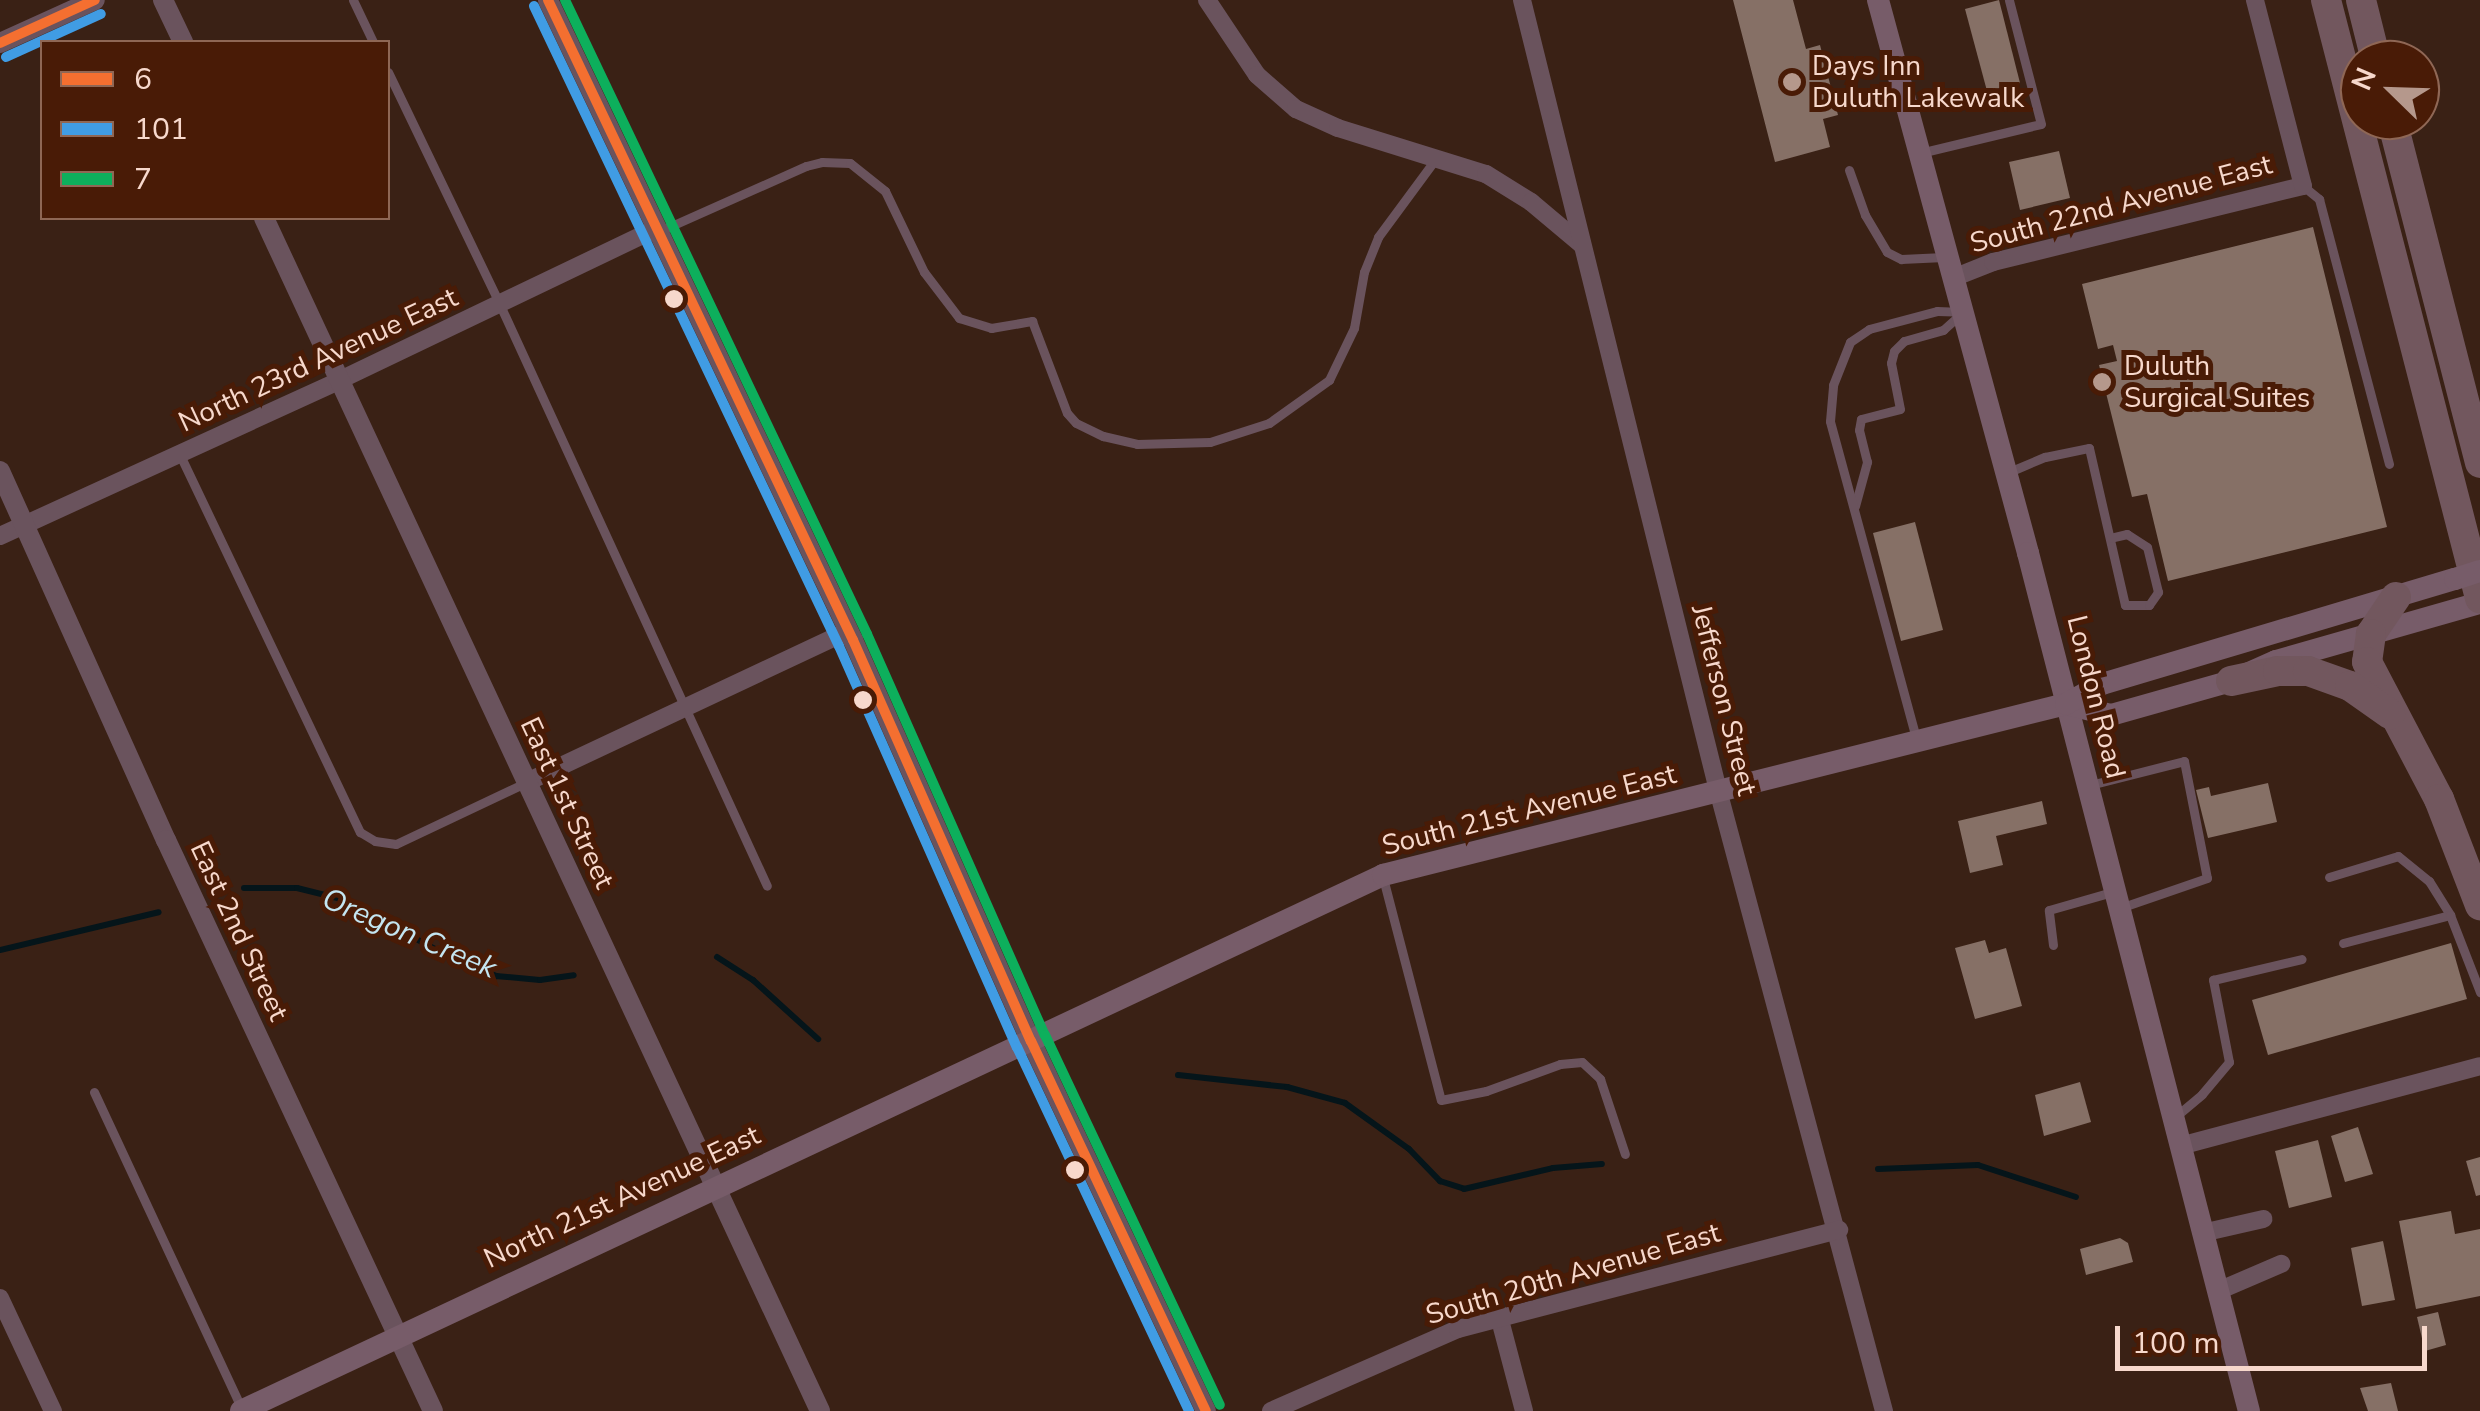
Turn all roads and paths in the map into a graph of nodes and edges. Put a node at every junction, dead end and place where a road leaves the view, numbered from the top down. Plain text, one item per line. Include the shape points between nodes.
1 (94, 0) edge
2 (163, 0) edge
3 (353, 0) edge
4 (548, 0) edge
5 (1207, 0) edge
6 (1522, 0) edge
7 (1878, 0) edge
8 (2010, 0) edge
9 (2254, 0) edge
10 (2326, 0) edge
11 (2360, 0) edge
12 (182, 40) edge
13 (372, 40) edge
14 (2371, 40) edge
15 (0, 43) edge
16 (390, 76) edge
17 (2397, 140) edge
18 (1918, 154) junction
19 (1438, 156) junction
20 (1849, 170) dead end
21 (2303, 186) junction
22 (265, 220) edge
23 (658, 229) junction
24 (1582, 244) junction
25 (1948, 268) junction
26 (500, 305) junction
27 (1964, 312) junction
28 (340, 380) junction
29 (180, 455) junction
30 (2480, 462) edge
31 (2389, 464) dead end
32 (0, 471) edge
33 (2007, 473) junction
34 (1854, 510) junction
35 (25, 524) junction
36 (0, 536) edge
37 (2110, 538) junction
38 (2480, 571) edge
39 (2396, 597) junction
40 (2474, 602) edge
41 (848, 631) junction
42 (2372, 634) junction
43 (2231, 681) junction
44 (2066, 704) junction
45 (685, 710) junction
46 (2402, 725) junction
47 (1917, 740) junction
48 (527, 782) junction
49 (2088, 786) junction
50 (1720, 794) junction
51 (1382, 875) junction
52 (2328, 877) dead end
53 (767, 886) dead end
54 (2117, 900) junction
55 (2480, 905) edge
56 (2450, 916) junction
57 (2343, 943) dead end
58 (2053, 945) dead end
59 (2302, 959) dead end
60 (2480, 992) edge
61 (1031, 1041) junction
62 (2480, 1066) edge
63 (94, 1092) dead end
64 (2173, 1118) junction
65 (2180, 1146) junction
66 (1625, 1154) dead end
67 (713, 1186) junction
68 (2263, 1220) dead end
69 (1840, 1230) junction
70 (2202, 1234) junction
71 (2281, 1264) dead end
72 (2218, 1291) junction
73 (0, 1298) edge
74 (1500, 1320) junction
75 (399, 1336) junction
76 (53, 1411) edge
77 (242, 1411) edge
78 (434, 1411) edge
79 (820, 1411) edge
80 (1206, 1411) edge
81 (1271, 1411) edge
82 (1524, 1411) edge
83 (1884, 1411) edge
84 (2250, 1411) edge

1 - 15 street
2 - 12 street
3 - 13 lane
4 - 23 street
5 - 19 street via 1258,75 1296,108 1359,136
6 - 24 street, Jefferson Street
7 - 18 main road, London Road
8 - 18 lane via 2041,124
9 - 21 street
10 - 40 highway
11 - 14 highway
16 - 26 lane
17 - 30 highway
18 - 25 main road, London Road
19 - 23 lane via 1378,237 1354,328 1330,380 1269,423 1210,442 1137,444 1076,422 1032,322 991,328 959,318 924,272 886,191 850,163 806,166
19 - 24 street via 1512,189
20 - 25 lane via 1887,252
21 - 25 street, South 22nd Avenue East
21 - 31 lane via 2319,199
22 - 28 street, East 1st Street
23 - 26 street, North 23rd Avenue East
23 - 41 street
24 - 50 street, Jefferson Street
25 - 27 main road, London Road
26 - 28 street, North 23rd Avenue East
26 - 45 lane
27 - 33 main road, London Road
27 - 34 lane via 1943,330 1894,350 1900,408 1862,419 1867,462
27 - 34 lane via 1898,320 1850,342 1833,385 1830,422
28 - 29 street, North 23rd Avenue East
28 - 48 street, East 1st Street
29 - 35 street, North 23rd Avenue East
29 - 48 lane via 360,832 396,844
32 - 35 street, East 2nd Street
33 - 37 lane via 2089,448
33 - 44 main road, London Road
34 - 47 lane
35 - 36 street, North 23rd Avenue East
35 - 75 street, East 2nd Street
37 - 37 lane via 2126,606 2149,605 2158,592 2147,547 2127,534
38 - 39 main road, South 21st Avenue East, bridge
39 - 42 highway
39 - 44 main road, South 21st Avenue East via 2102,684
40 - 42 main road, South 21st Avenue East
41 - 45 street
41 - 61 street
42 - 43 main road, South 21st Avenue East
42 - 46 highway via 2367,662
43 - 44 main road, South 21st Avenue East via 2111,716
43 - 46 highway via 2278,671 2318,674 2364,694
44 - 47 main road, South 21st Avenue East
44 - 49 main road, London Road
45 - 48 street
45 - 53 lane
46 - 55 highway via 2440,799
47 - 50 main road, South 21st Avenue East
48 - 67 street, East 1st Street
49 - 54 main road, London Road
49 - 54 lane via 2184,761 2207,878
50 - 51 main road, South 21st Avenue East
50 - 69 street, Jefferson Street
51 - 61 main road, South 21st Avenue East
51 - 66 lane via 1441,1100 1582,1062 1600,1078
52 - 56 lane via 2398,856 2429,881
54 - 58 lane via 2049,910
54 - 64 main road, London Road
56 - 57 lane
56 - 60 lane
59 - 64 lane via 2213,980 2229,1062
61 - 67 main road, North 21st Avenue East
61 - 80 street
62 - 65 street
63 - 77 lane
64 - 65 main road, London Road
65 - 70 main road, London Road
67 - 75 main road, North 21st Avenue East
67 - 79 street, East 1st Street
68 - 70 street
69 - 74 street, South 20th Avenue East
69 - 83 street, Jefferson Street
70 - 72 main road, London Road
71 - 72 street
72 - 84 main road, London Road
73 - 76 street
74 - 81 street, South 20th Avenue East via 1458,1329
74 - 82 street
75 - 77 main road, North 21st Avenue East
75 - 78 street, East 2nd Street

